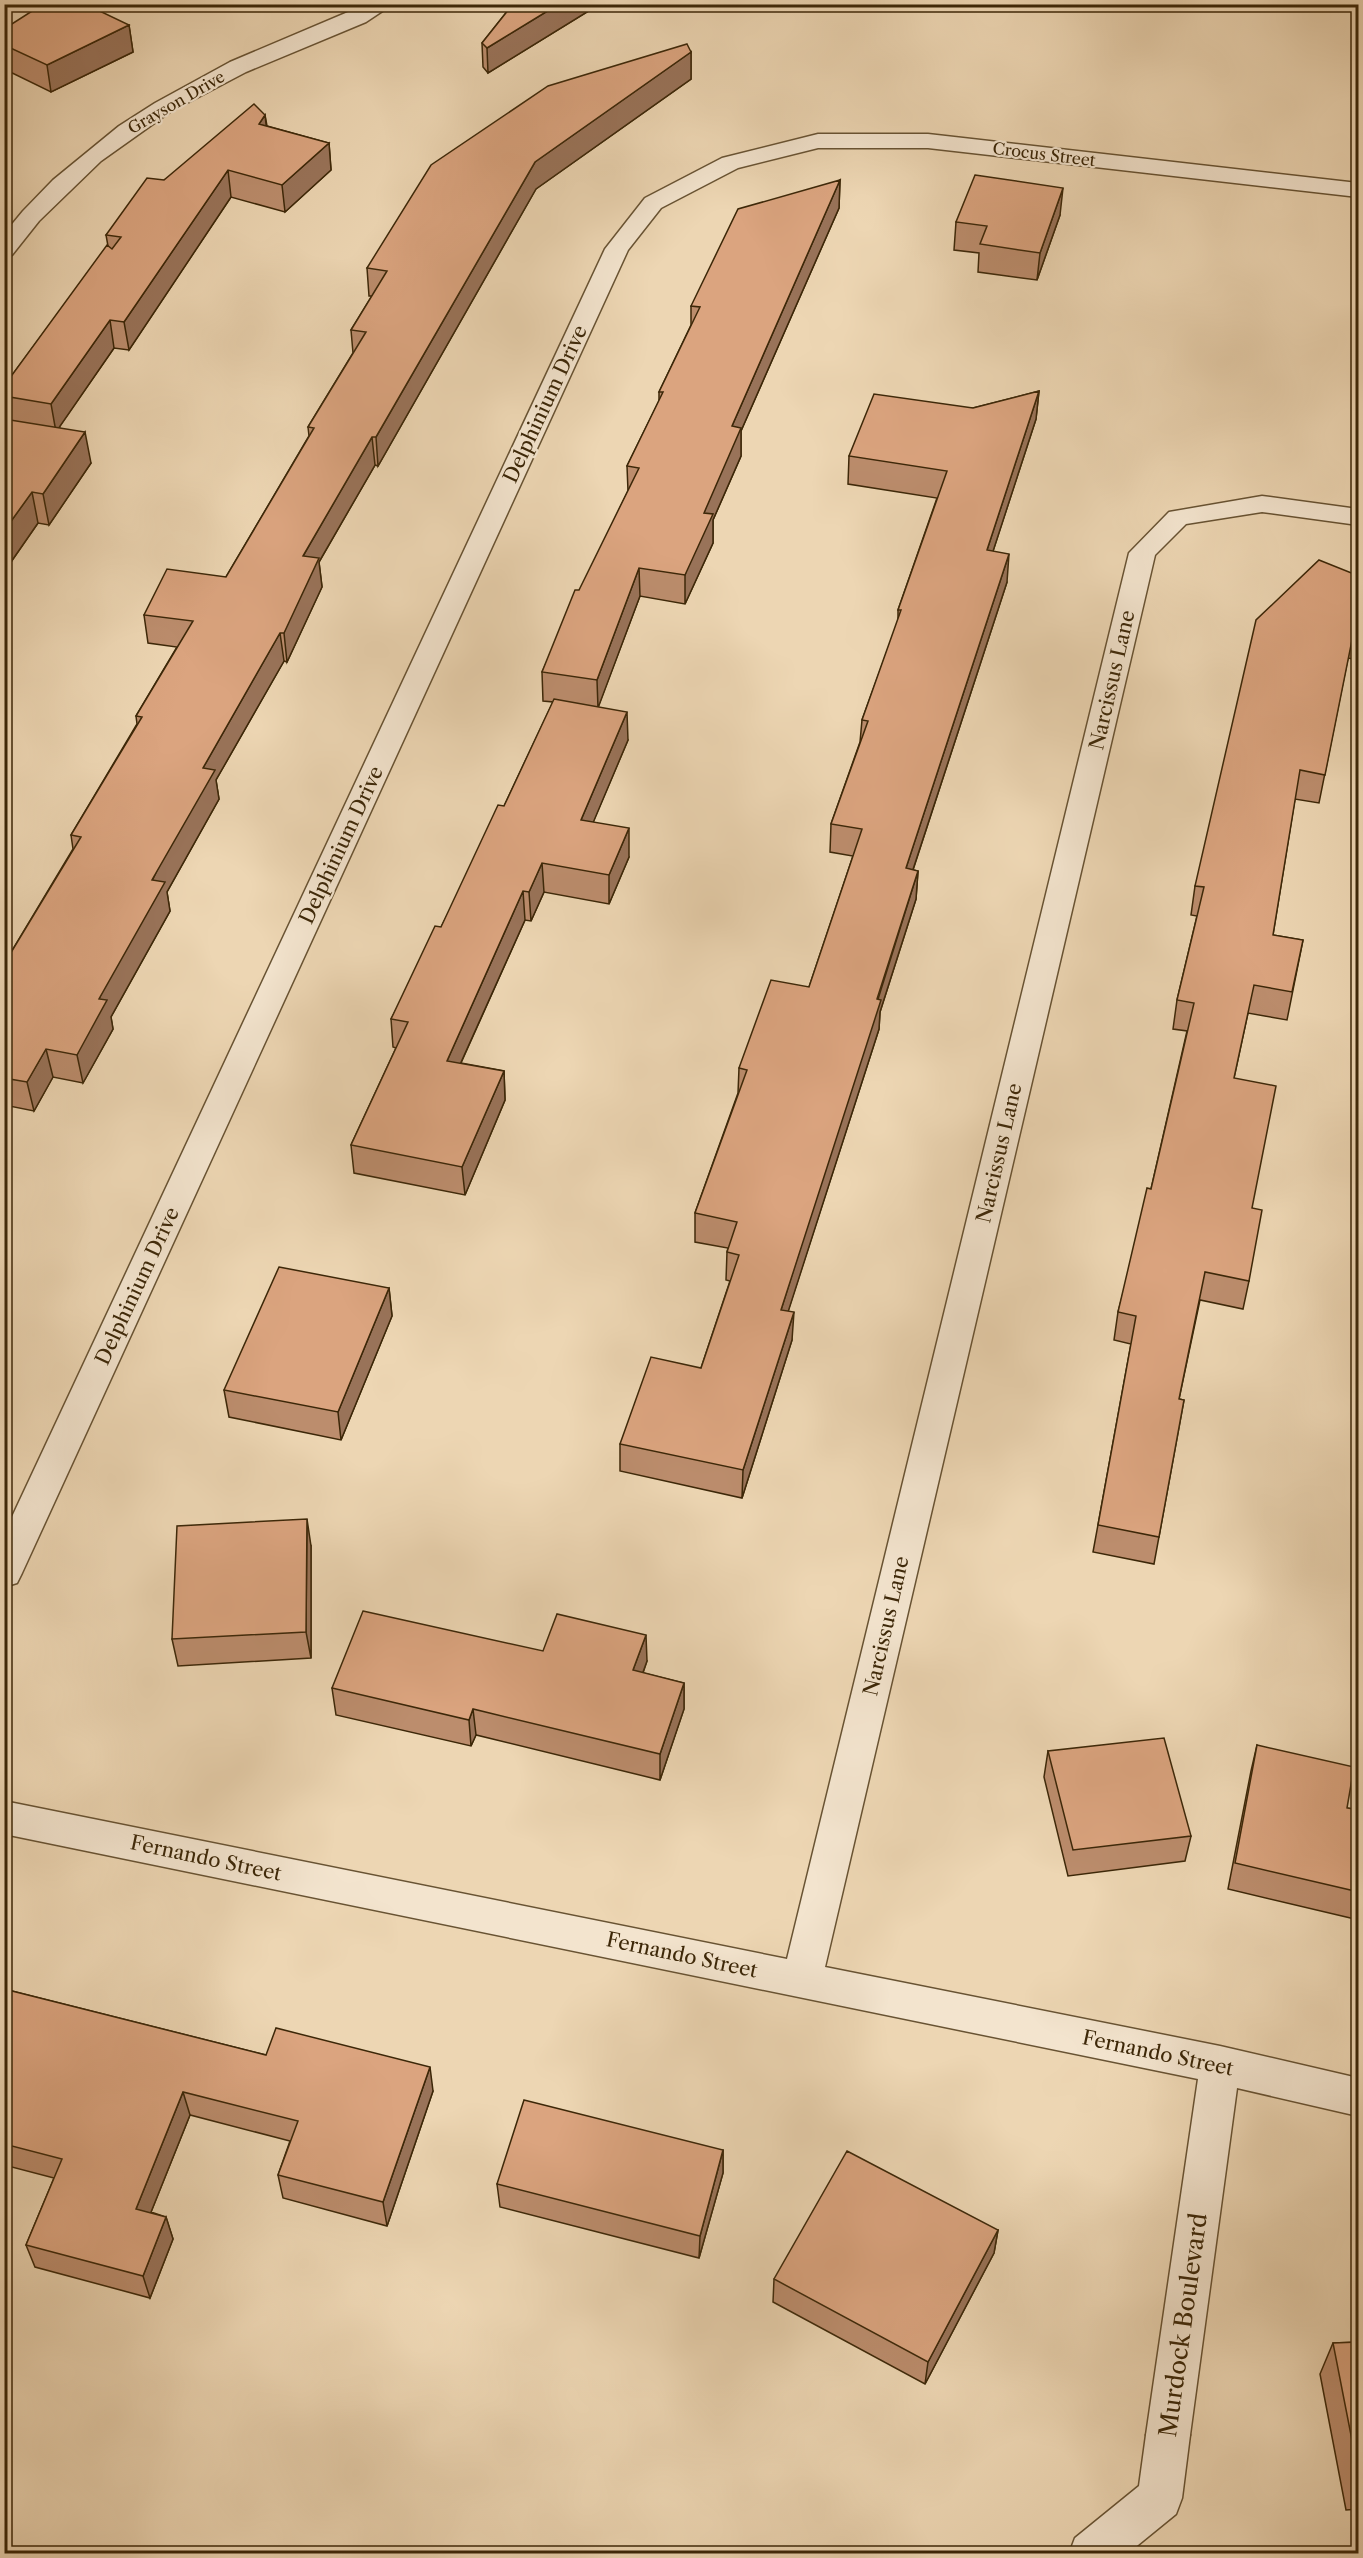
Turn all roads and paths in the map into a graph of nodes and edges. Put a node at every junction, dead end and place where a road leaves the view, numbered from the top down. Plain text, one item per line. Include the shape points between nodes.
1 (383, 4) edge
2 (730, 163) joint
3 (1359, 190) edge
4 (4, 250) edge
5 (1359, 517) edge
6 (4, 1573) edge
7 (4, 1817) edge
8 (802, 1980) junction
9 (1220, 2065) junction
10 (1359, 2097) edge
11 (1091, 2553) edge

1 - 4 street, Grayson Drive via 202,83 121,133 75,168 22,224
2 - 3 street, Crocus Street via 818,141 928,141
2 - 6 street, Delphinium Drive via 653,203 617,249
5 - 8 street, Narcissus Lane via 1262,504 1178,517 1142,553
7 - 8 street, Fernando Street
8 - 9 street, Fernando Street
9 - 10 street, Fernando Street
9 - 11 street, Murdock Boulevard via 1160,2498

